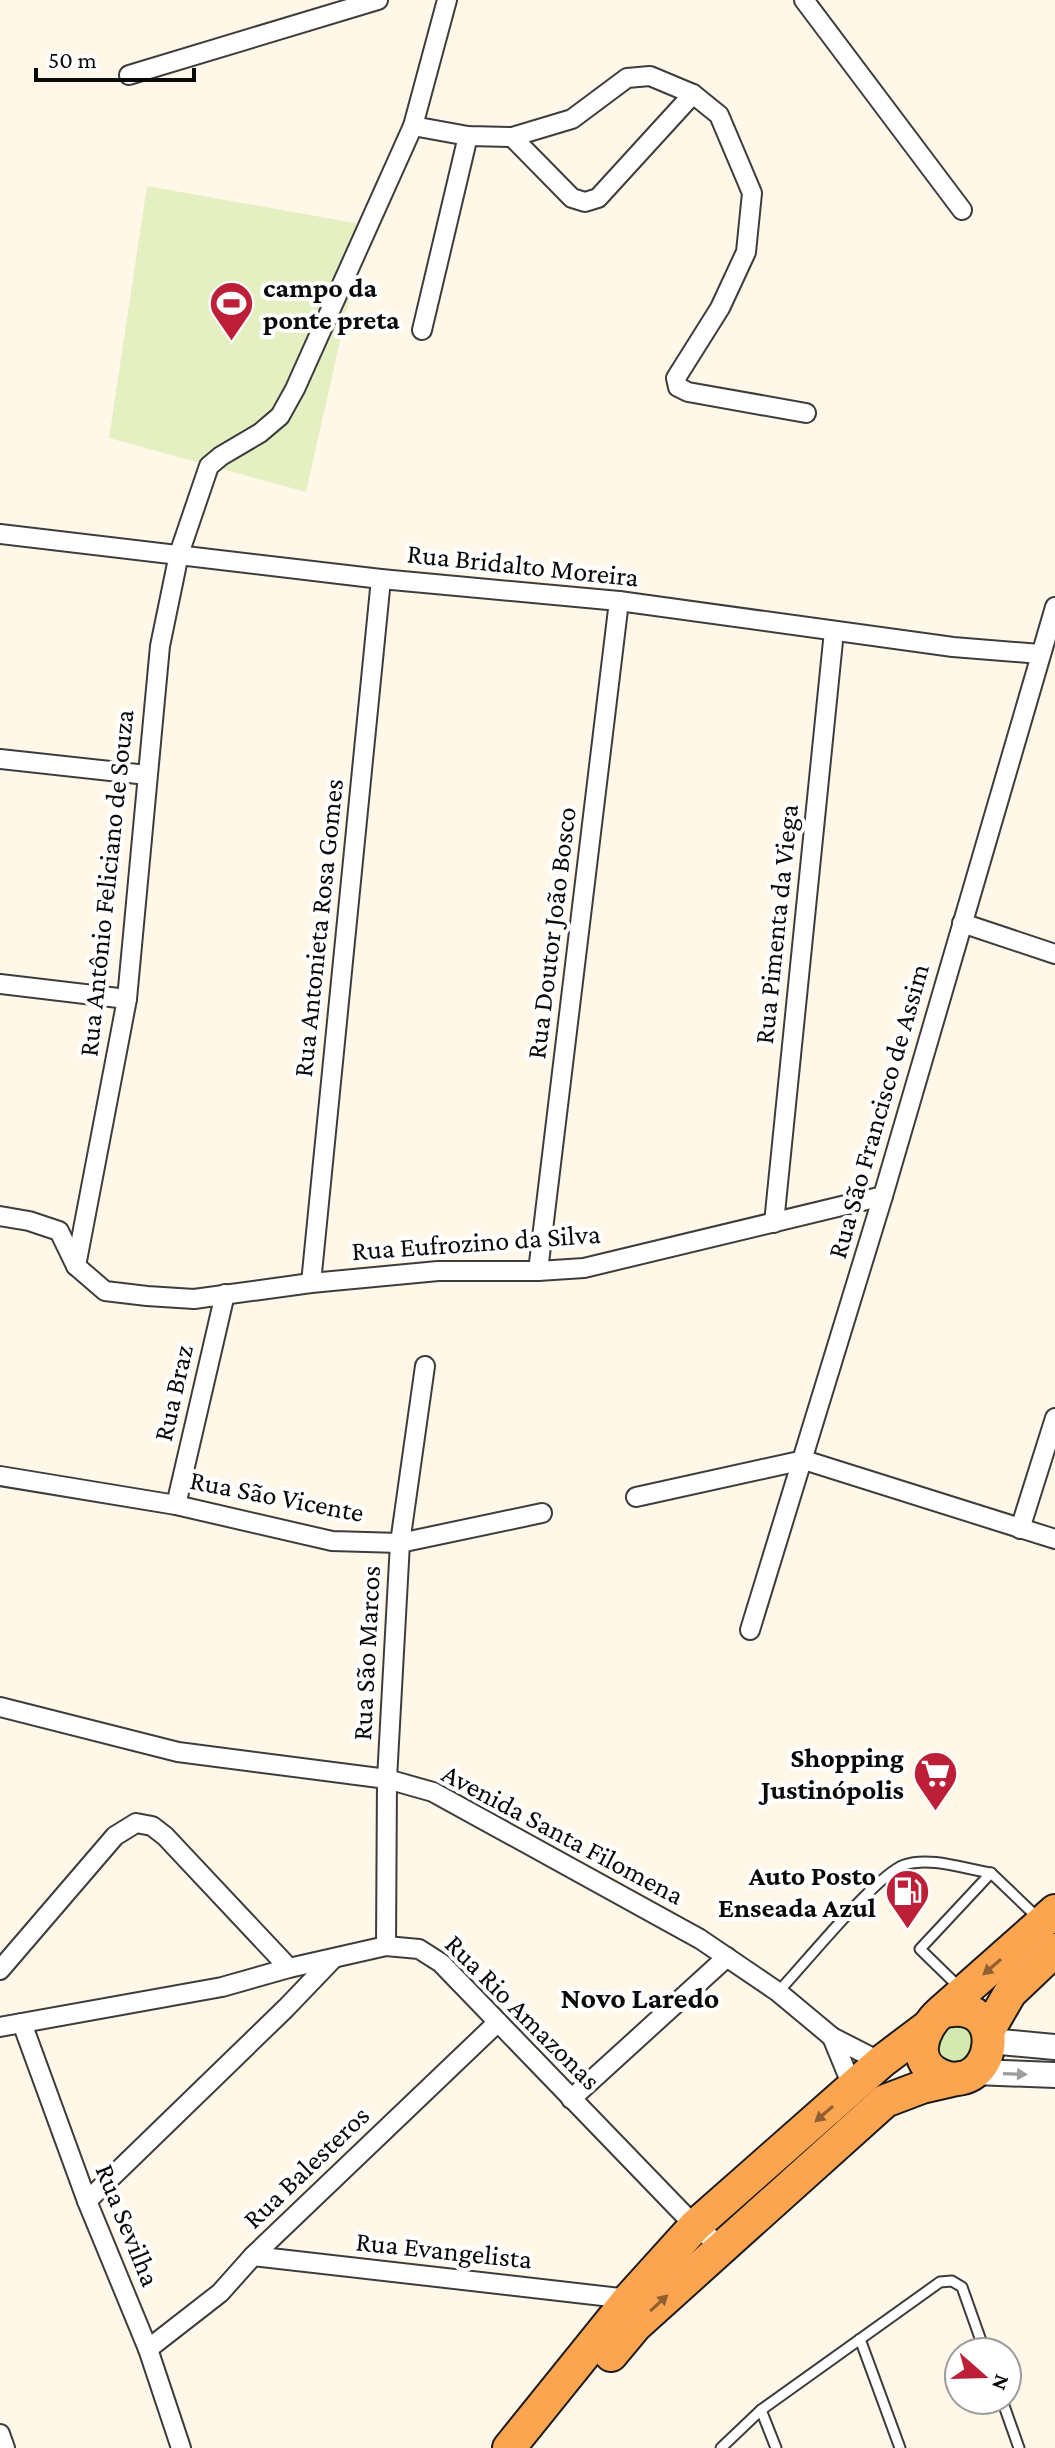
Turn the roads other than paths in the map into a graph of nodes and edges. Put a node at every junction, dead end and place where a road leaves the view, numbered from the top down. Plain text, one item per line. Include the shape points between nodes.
1 (378, 0) edge
2 (447, 0) edge
3 (804, 0) edge
4 (129, 75) dead end
5 (693, 94) junction
6 (413, 126) junction
7 (468, 136) junction
8 (512, 137) junction
9 (962, 210) dead end
10 (422, 330) dead end
11 (806, 413) dead end
12 (0, 534) edge
13 (179, 554) junction
14 (381, 579) junction
15 (619, 601) junction
16 (1055, 607) edge
17 (834, 631) junction
18 (1040, 654) junction
19 (0, 759) edge
20 (147, 775) junction
21 (962, 923) junction
22 (1055, 954) edge
23 (0, 984) edge
24 (127, 999) junction
25 (883, 1196) junction
26 (0, 1216) edge
27 (774, 1223) junction
28 (76, 1266) junction
29 (538, 1271) junction
30 (311, 1283) junction
31 (225, 1294) junction
32 (425, 1366) dead end
33 (1055, 1418) edge
34 (804, 1460) junction
35 (0, 1476) edge
36 (636, 1497) dead end
37 (176, 1505) junction
38 (542, 1513) dead end
39 (1020, 1529) junction
40 (1055, 1539) edge
41 (400, 1543) junction
42 (750, 1630) dead end
43 (0, 1707) edge
44 (387, 1779) junction
45 (991, 1873) junction
46 (1050, 1928) edge
47 (386, 1946) junction
48 (727, 1957) junction
49 (333, 1959) junction
50 (289, 1968) junction
51 (0, 1970) edge
52 (778, 1992) junction
53 (944, 2010) junction
54 (498, 2022) junction
55 (22, 2023) junction
56 (0, 2027) edge
57 (989, 2036) junction
58 (832, 2037) junction
59 (1055, 2047) edge
60 (881, 2062) junction
61 (968, 2075) junction
62 (1055, 2075) edge
63 (853, 2088) junction
64 (571, 2099) junction
65 (87, 2201) junction
66 (695, 2226) junction
67 (721, 2246) junction
68 (253, 2256) junction
69 (629, 2299) junction
70 (979, 2336) edge
71 (860, 2339) junction
72 (148, 2349) junction
73 (761, 2410) junction
74 (1008, 2416) edge
75 (0, 2434) edge
76 (5, 2448) edge
77 (181, 2448) edge
78 (509, 2448) edge
79 (537, 2448) edge
80 (721, 2448) edge
81 (776, 2448) edge
82 (900, 2448) edge
83 (1019, 2448) edge

1 - 4 street
2 - 6 street, Rua Antônio Feliciano de Souza
3 - 9 street
5 - 8 street via 650,76 627,78 572,119
5 - 8 street via 598,198 585,202 572,198
5 - 11 street via 719,115 752,193 746,252 720,308 676,378 678,387
6 - 7 street
6 - 13 street, Rua Antônio Feliciano de Souza via 295,389 280,416 209,466
7 - 8 street
7 - 10 street
12 - 13 street, Rua Bridalto Moreira
13 - 14 street, Rua Bridalto Moreira
13 - 20 street, Rua Antônio Feliciano de Souza via 160,646
14 - 15 street, Rua Bridalto Moreira
14 - 30 street, Rua Antonieta Rosa Gomes
15 - 17 street, Rua Bridalto Moreira
15 - 29 street, Rua Doutor João Bosco
16 - 18 street, Rua São Francisco de Assim
17 - 18 street, Rua Bridalto Moreira
17 - 27 street, Rua Pimenta da Viega
18 - 21 street, Rua São Francisco de Assim
19 - 20 street
20 - 24 street, Rua Antônio Feliciano de Souza
21 - 22 street
21 - 25 street, Rua São Francisco de Assim
23 - 24 street
24 - 28 street, Rua Antônio Feliciano de Souza
25 - 27 street, Rua Eufrozino da Silva
25 - 34 street, Rua São Francisco de Assim
26 - 28 street via 59,1231
27 - 29 street, Rua Eufrozino da Silva via 584,1268
28 - 31 street, Rua Eufrozino da Silva via 105,1291 194,1299
29 - 30 street, Rua Eufrozino da Silva via 438,1271
30 - 31 street, Rua Eufrozino da Silva
31 - 37 street, Rua Braz
32 - 41 street, Rua São Marcos
33 - 39 street
34 - 36 street
34 - 39 street
34 - 42 street, Rua São Francisco de Assim
35 - 37 street, Rua São Vicente
37 - 41 street, Rua São Vicente via 332,1541
38 - 41 street, Rua São Vicente
39 - 40 street
41 - 44 street, Rua São Marcos
43 - 44 street, Avenida Santa Filomena via 178,1752
44 - 47 street, Rua São Marcos
44 - 48 street, Avenida Santa Filomena via 433,1792
45 - 46 lane
45 - 52 lane via 931,1863 905,1865 881,1880
45 - 53 lane via 920,1949
46 -> 53 highway
46 - 57 highway
47 - 49 street, Rua Rio Amazonas
47 - 54 street, Rua Rio Amazonas via 419,1949 441,1963
48 - 52 street, Avenida Santa Filomena
48 - 64 street
49 - 50 street, Rua Rio Amazonas
49 - 65 street
50 - 51 street via 165,1836 136,1823 115,1836
50 - 55 street, Rua Rio Amazonas via 222,1987
52 - 58 street, Avenida Santa Filomena
53 - 57 highway via 963,2009 982,2021
53 - 60 highway
53 - 61 highway via 922,2038 924,2060 939,2075
54 - 64 street, Rua Rio Amazonas
54 - 68 street, Rua Balesteros
55 - 56 street, Rua Rio Amazonas
55 - 65 street, Rua Sevilha
57 - 59 street
57 - 61 highway via 988,2053
58 - 60 street, Avenida Santa Filomena
58 - 63 street, Avenida Santa Filomena
60 - 63 highway
61 -> 62 street
61 - 67 highway via 885,2101
63 -> 66 highway
64 - 66 street, Rua Rio Amazonas
65 - 72 street, Rua Sevilha
66 - 67 street, Rua Rio Amazonas
66 - 69 highway
79 -> 67 highway via 636,2325
68 - 69 street, Rua Evangelista
68 - 72 street, Rua Balesteros via 220,2293
69 - 78 highway
70 - 71 lane via 962,2287 952,2281 940,2282
71 - 73 lane
71 - 82 lane
72 - 77 street, Rua Sevilha
73 - 80 lane
73 - 81 lane
74 - 83 lane
75 - 76 street

